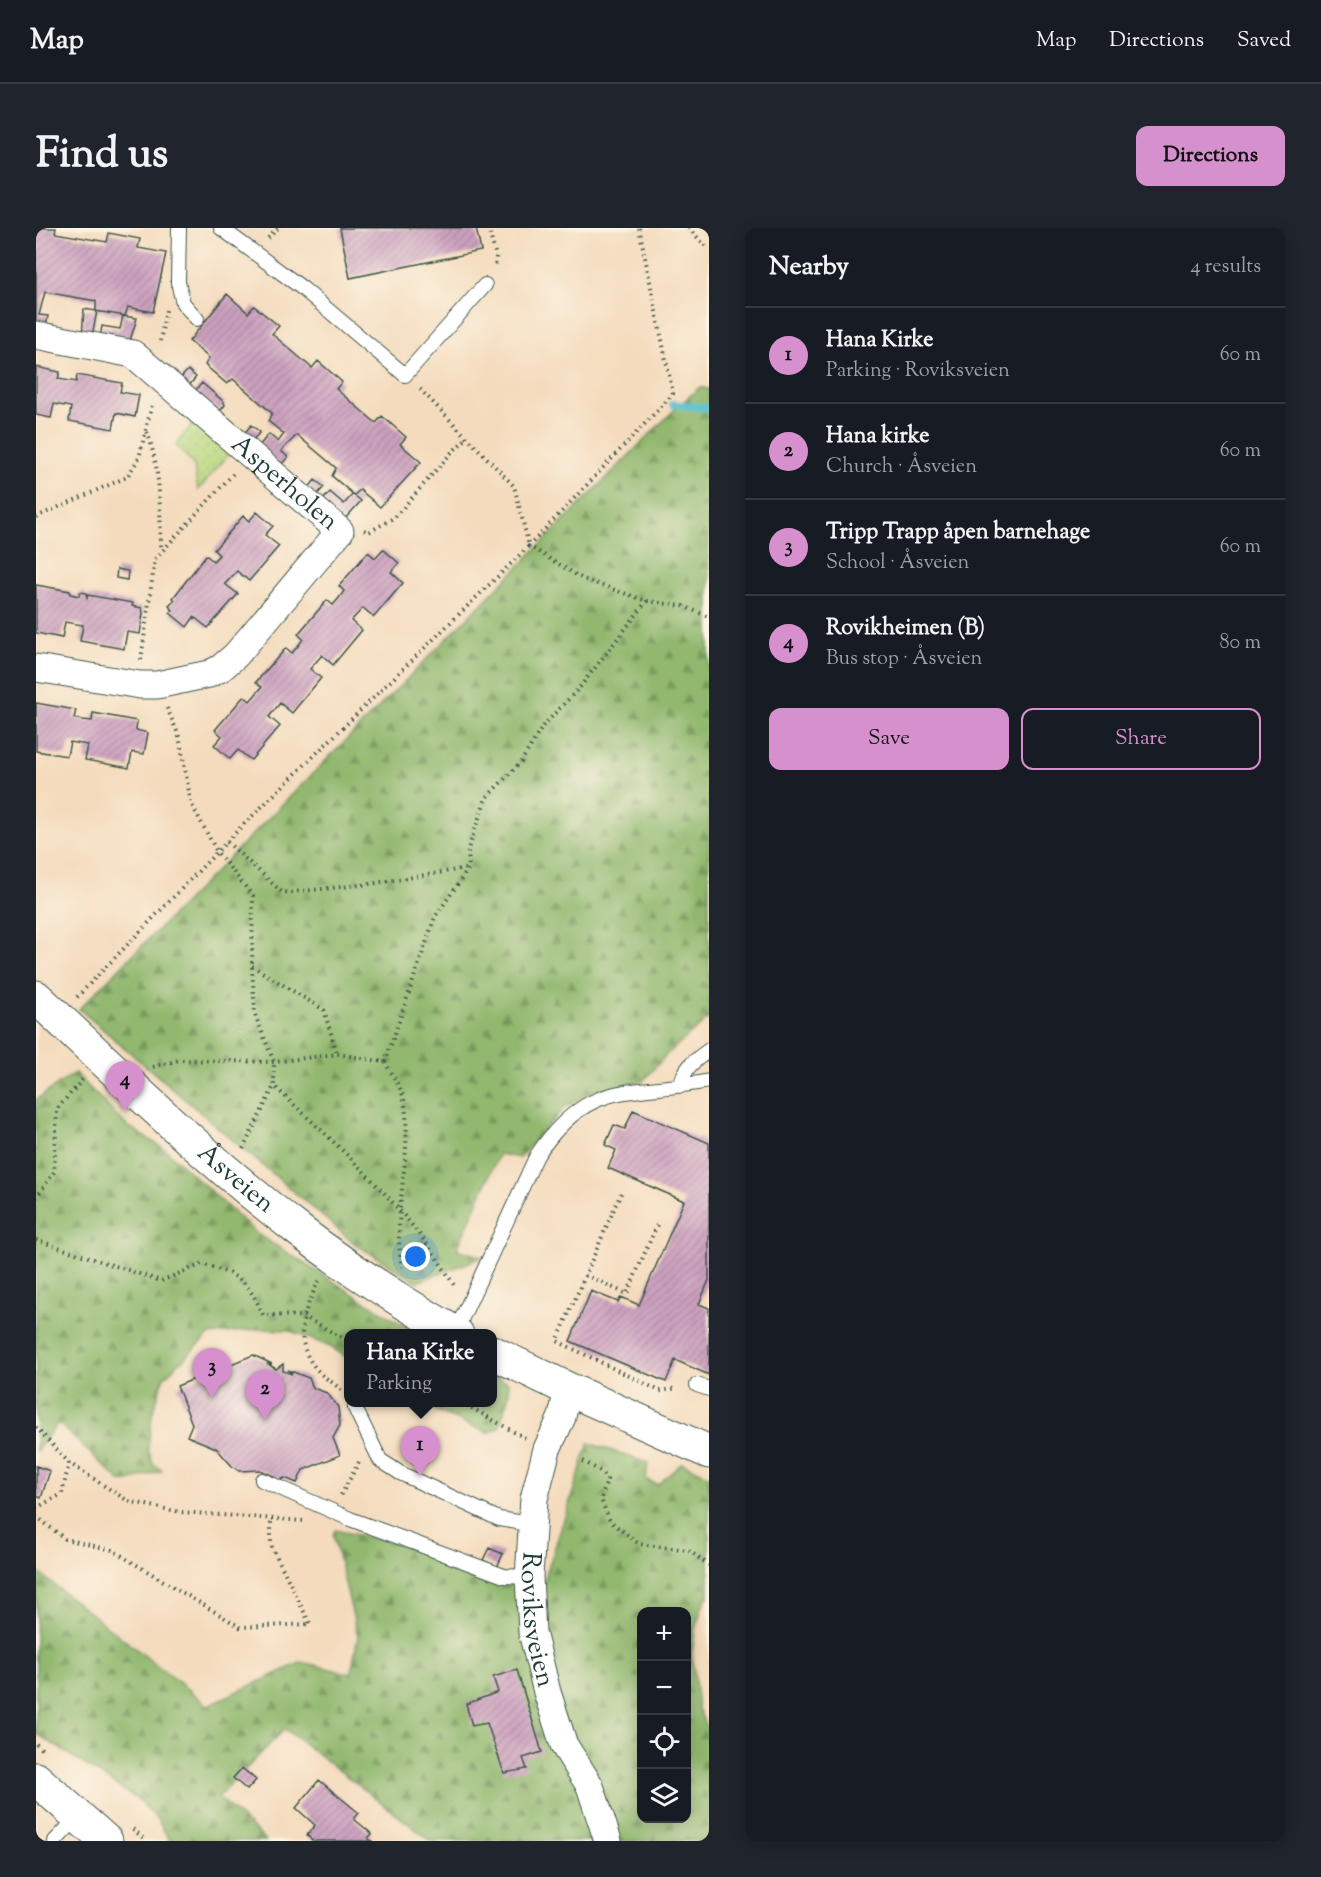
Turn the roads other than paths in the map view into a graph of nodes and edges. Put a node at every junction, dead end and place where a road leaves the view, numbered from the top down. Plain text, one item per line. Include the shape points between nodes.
1 (179, 228) edge
2 (221, 228) edge
3 (485, 285) road end
4 (197, 318) dead end
5 (36, 335) edge
6 (36, 668) edge
7 (36, 997) edge
8 (709, 1050) edge
9 (709, 1081) edge
10 (681, 1086) junction
11 (459, 1328) edge
12 (497, 1354) edge
13 (568, 1389) junction
14 (354, 1407) edge
15 (709, 1452) edge
16 (262, 1480) dead end
17 (531, 1524) junction
18 (529, 1577) junction
19 (36, 1779) edge
20 (78, 1816) junction
21 (55, 1841) edge
22 (106, 1841) edge
23 (608, 1841) edge

1 - 4 lane via 178,282 183,303
2 - 3 lane via 302,288 405,375
5 - 6 street, Asperholen via 133,354 340,531 237,655 209,674 149,685
7 - 11 street, Åsveien via 266,1204 345,1264
8 - 10 lane via 691,1063 682,1075
9 - 10 lane
10 - 11 lane via 615,1093 592,1100 553,1132 537,1155
12 - 13 street
13 - 15 street
13 - 17 street, Roviksveien via 562,1417 547,1449
14 - 17 lane via 380,1460 499,1519
16 - 18 lane via 350,1519 504,1576
17 - 18 street, Roviksveien
18 - 23 street, Roviksveien via 532,1632 547,1692 564,1745 590,1786
19 - 20 street
20 - 21 lane
20 - 22 street

